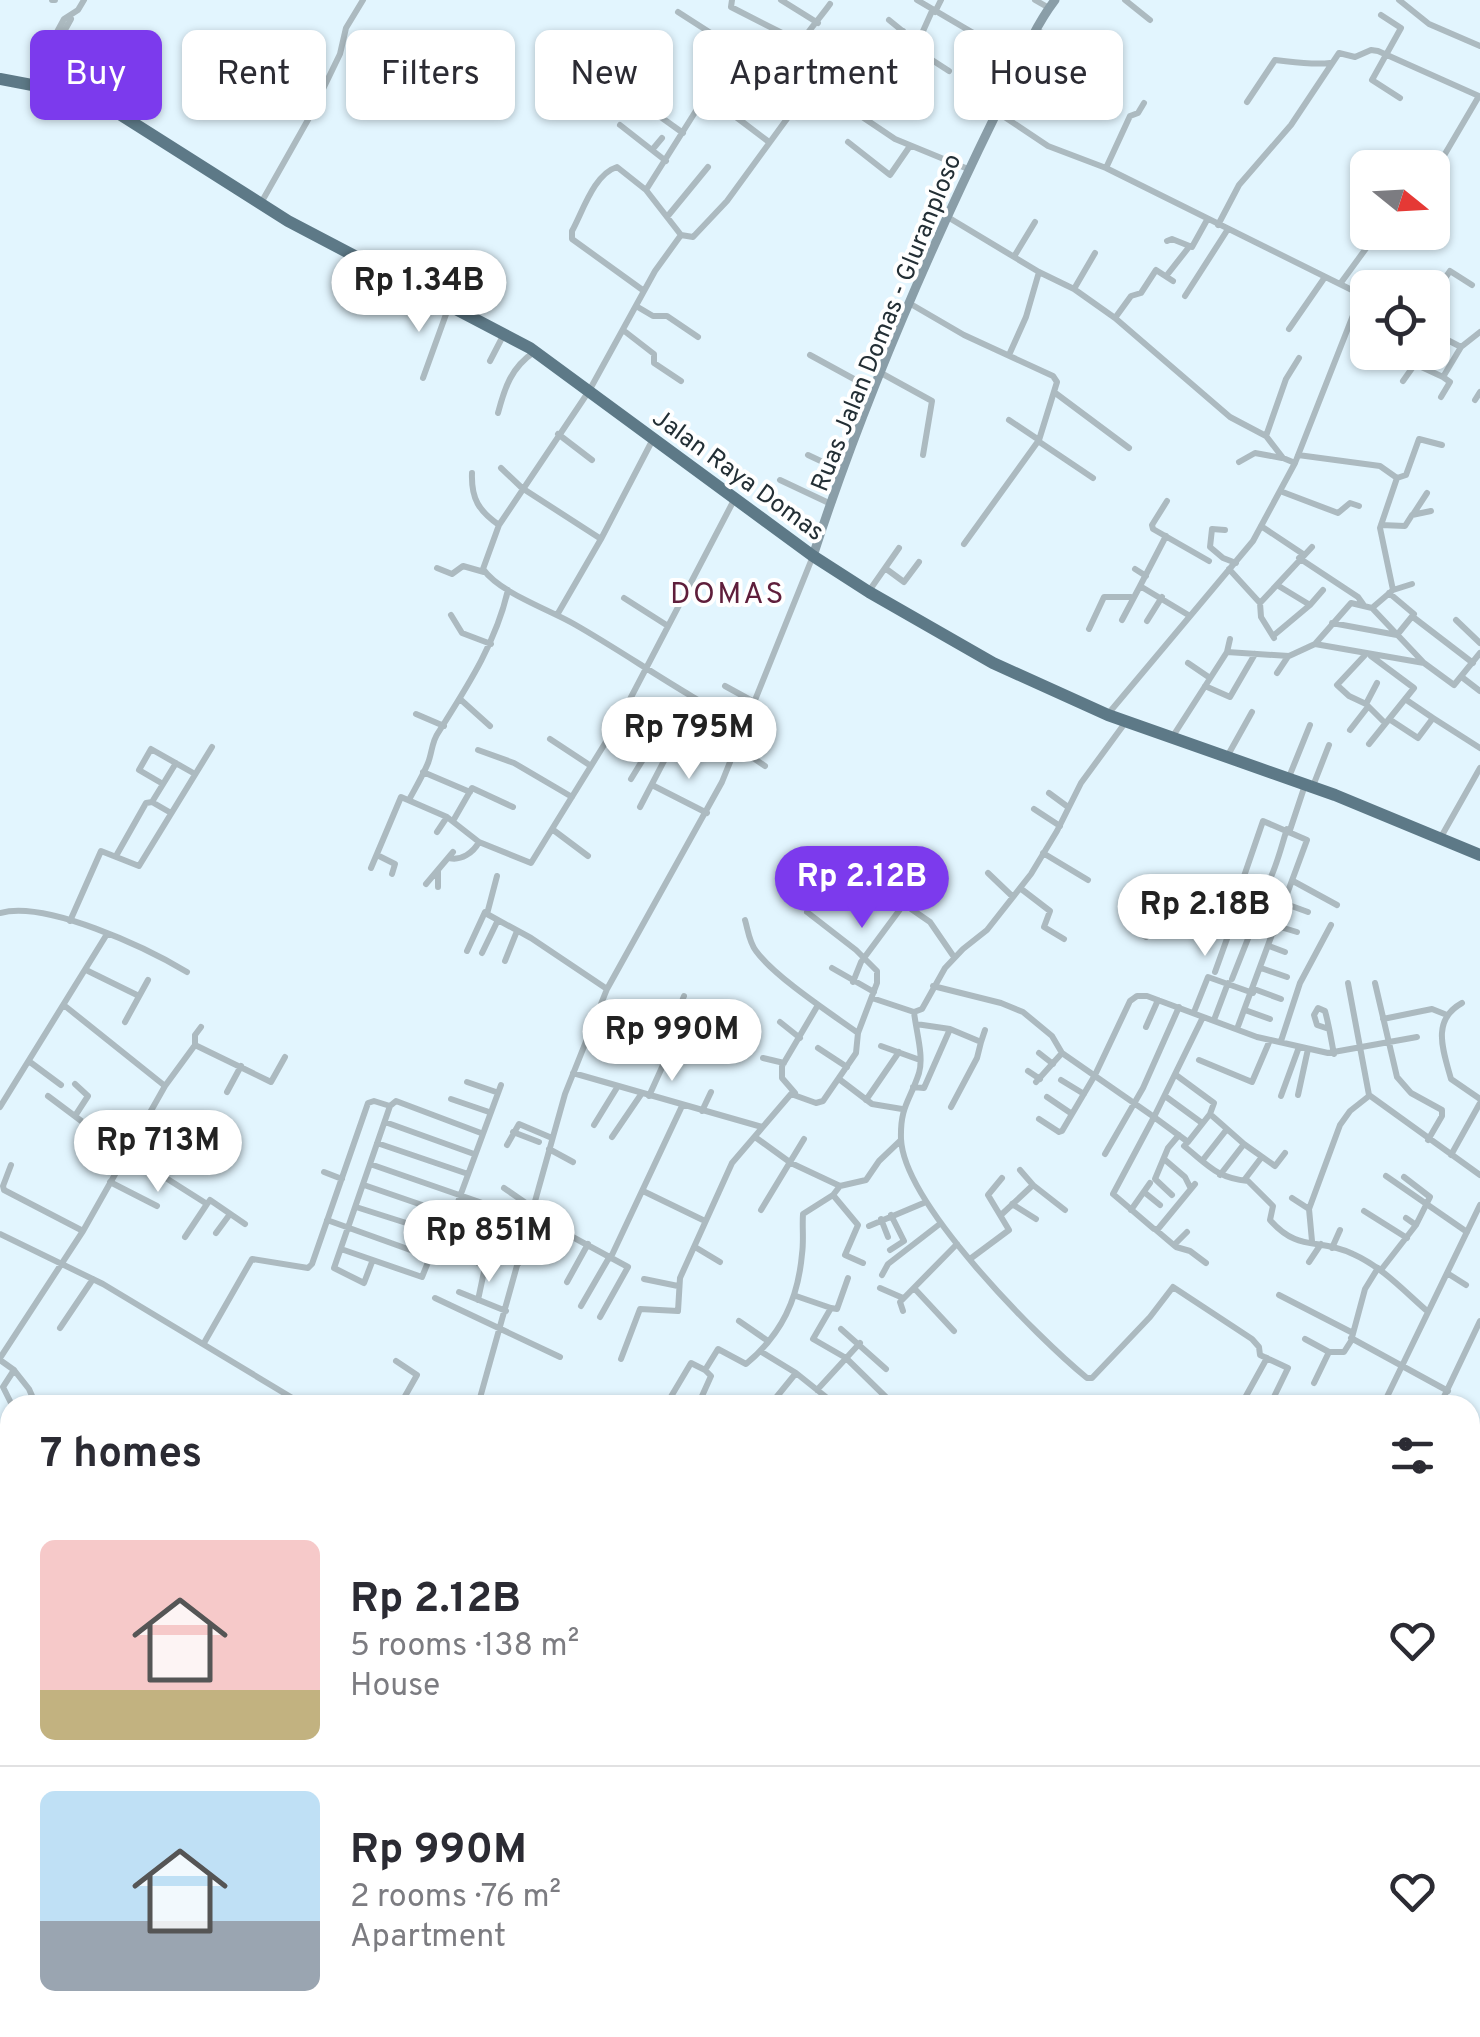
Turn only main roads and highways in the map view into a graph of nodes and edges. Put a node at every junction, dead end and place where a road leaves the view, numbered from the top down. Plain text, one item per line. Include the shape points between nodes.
1 (1052, 4) edge
2 (0, 79) edge
3 (813, 556) junction
4 (1480, 855) edge

1 - 3 main road, Ruas Jalan Domas - Gluranploso via 946,216
2 - 3 highway, Jalan Raya Domas via 38,74 102,103 260,204 504,333
3 - 4 highway, Jalan Raya Domas via 1010,672

